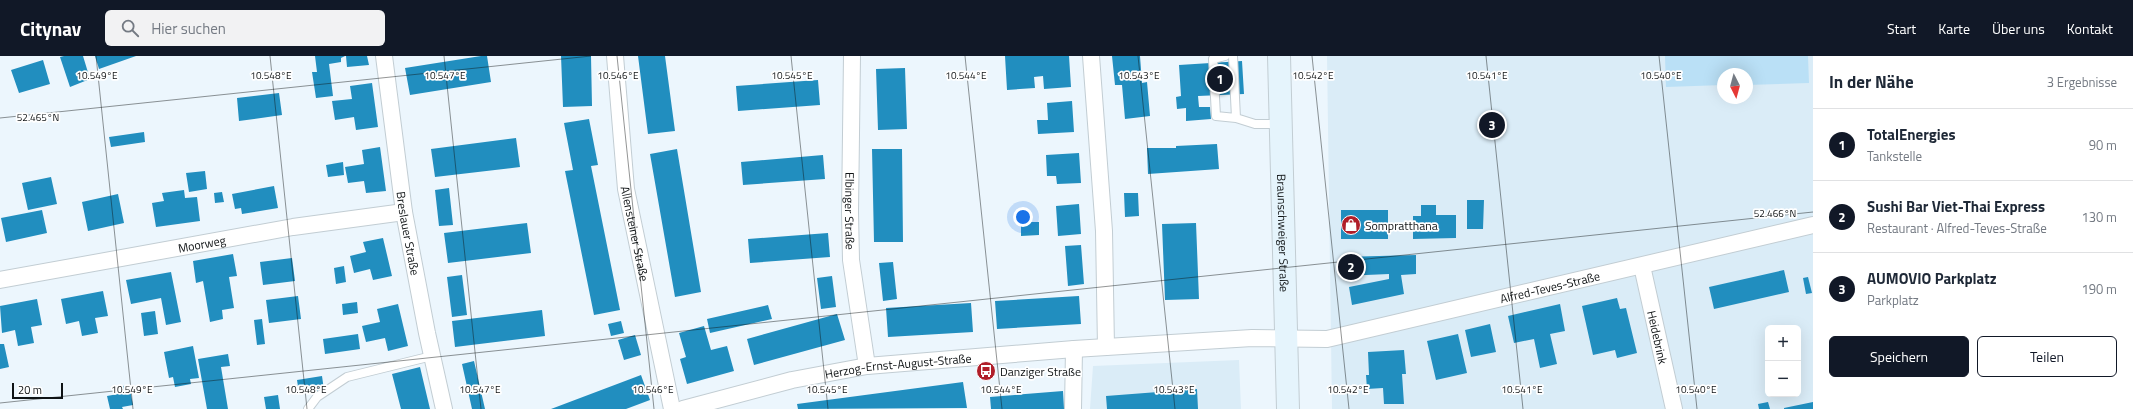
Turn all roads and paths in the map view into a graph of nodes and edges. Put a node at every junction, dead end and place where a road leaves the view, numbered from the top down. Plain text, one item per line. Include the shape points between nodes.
1 (384, 56) edge
2 (615, 56) edge
3 (852, 56) edge
4 (1091, 56) edge
5 (1225, 56) edge
6 (1233, 56) edge
7 (1279, 56) edge
8 (1236, 118) junction
9 (1280, 124) junction
10 (404, 212) junction
11 (1813, 225) edge
12 (1642, 266) junction
13 (0, 280) edge
14 (1285, 338) junction
15 (1106, 347) junction
16 (1074, 349) junction
17 (432, 356) junction
18 (867, 366) junction
19 (308, 409) edge
20 (444, 409) edge
21 (672, 409) edge
22 (683, 409) edge
23 (1073, 409) edge
24 (1288, 409) edge
25 (1674, 409) edge

1 - 10 street, Breslauer Straße
2 - 21 street, Allensteiner Straße via 626,189
3 - 18 street, Elbinger Straße via 851,260
4 - 15 street via 1104,231
5 - 8 lane via 1213,59 1216,116
6 - 8 lane
7 - 9 street, Braunschweiger Straße
8 - 9 lane via 1255,124
9 - 14 street, Braunschweiger Straße
10 - 13 street, Moorweg via 293,227
10 - 17 street, Breslauer Straße
11 - 12 street, Alfred-Teves-Straße
12 - 14 street, Alfred-Teves-Straße via 1327,339
12 - 25 street, Heidebrink
14 - 15 street, Herzog-Ernst-August-Straße
14 - 24 street, Braunschweiger Straße
15 - 16 street, Herzog-Ernst-August-Straße
16 - 18 street, Herzog-Ernst-August-Straße
16 - 23 street
17 - 19 lane via 347,377 317,397
17 - 20 street, Breslauer Straße
18 - 22 street, Herzog-Ernst-August-Straße via 792,380

